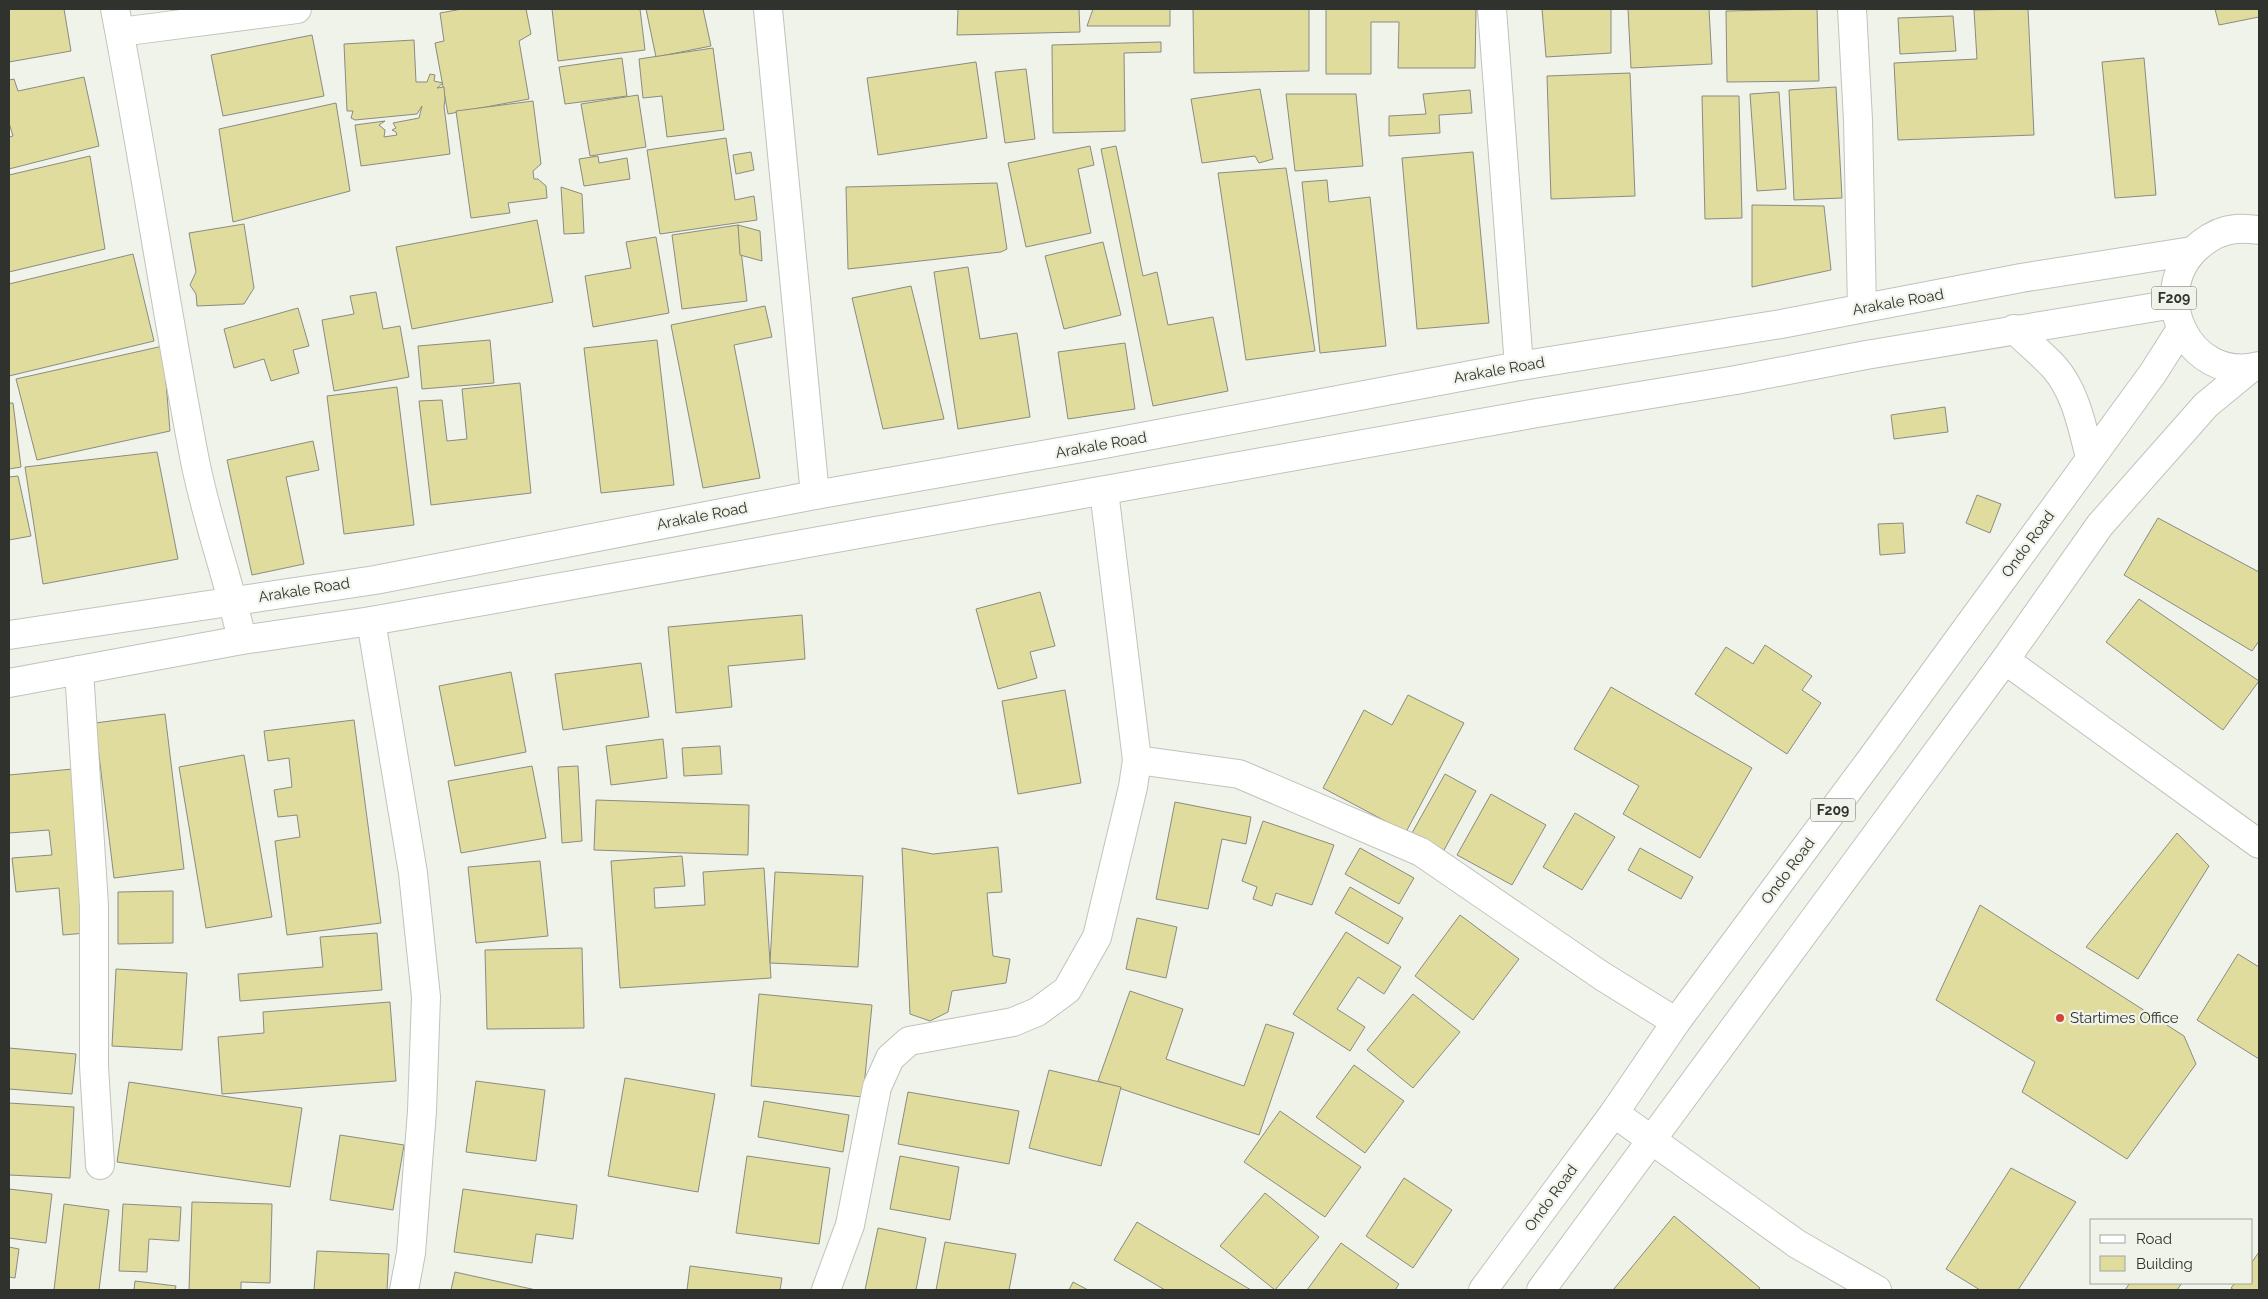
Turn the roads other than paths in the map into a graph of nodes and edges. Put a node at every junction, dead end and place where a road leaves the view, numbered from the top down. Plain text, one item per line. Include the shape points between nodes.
1 (297, 9) edge
2 (768, 9) edge
3 (1492, 9) edge
4 (1852, 9) edge
5 (117, 20) edge
6 (2259, 230) edge
7 (2192, 251) junction
8 (1862, 308) junction
9 (2178, 317) junction
10 (2014, 329) junction
11 (1519, 366) junction
12 (2255, 367) edge
13 (2090, 457) junction
14 (1104, 490) junction
15 (815, 495) junction
16 (233, 601) junction
17 (371, 621) junction
18 (9, 635) edge
19 (242, 640) junction
20 (2005, 660) junction
21 (79, 670) junction
22 (9, 683) edge
23 (1137, 760) junction
24 (2259, 844) edge
25 (1676, 1022) junction
26 (1614, 1113) junction
27 (1652, 1142) junction
28 (100, 1165) dead end
29 (404, 1290) edge
30 (826, 1290) edge
31 (1483, 1290) edge
32 (1541, 1290) edge
33 (1877, 1290) edge

1 - 5 main road
2 - 15 main road
3 - 11 main road
4 - 8 main road
5 - 16 main road via 195,462 220,564
6 - 7 main road, F209 via 2235,228 2212,236
7 - 8 main road, Arakale Road
7 - 9 main road, F209 via 2181,267 2175,285
8 - 11 main road, Arakale Road
9 - 10 main road
9 - 12 main road, F209 via 2194,347 2210,360 2230,367
9 - 13 main road, Ondo Road / F209 via 2153,373
10 - 13 main road via 2055,368 2067,388 2077,408
10 - 14 main road
11 - 15 main road, Arakale Road
12 - 20 main road, F209 via 2206,405 2100,525
13 - 25 main road, Ondo Road / F209
14 - 17 main road
14 - 23 main road
15 - 16 main road, Arakale Road via 375,580
16 - 18 main road, Arakale Road
16 - 19 main road
17 - 19 main road
17 - 29 main road via 413,873 426,997 422,1112 411,1252
19 - 21 main road
20 - 24 main road
20 - 27 main road, F209
21 - 22 main road
21 - 28 main road via 94,906 94,1066
23 - 25 main road via 1239,774 1421,852 1602,976
23 - 30 main road via 1097,937 1066,990 1037,1012 1013,1022 908,1041 890,1058 876,1087 850,1225
25 - 26 main road, Ondo Road / F209
26 - 27 main road
26 - 31 main road, Ondo Road / F209
27 - 32 main road, F209
27 - 33 main road via 1797,1244

